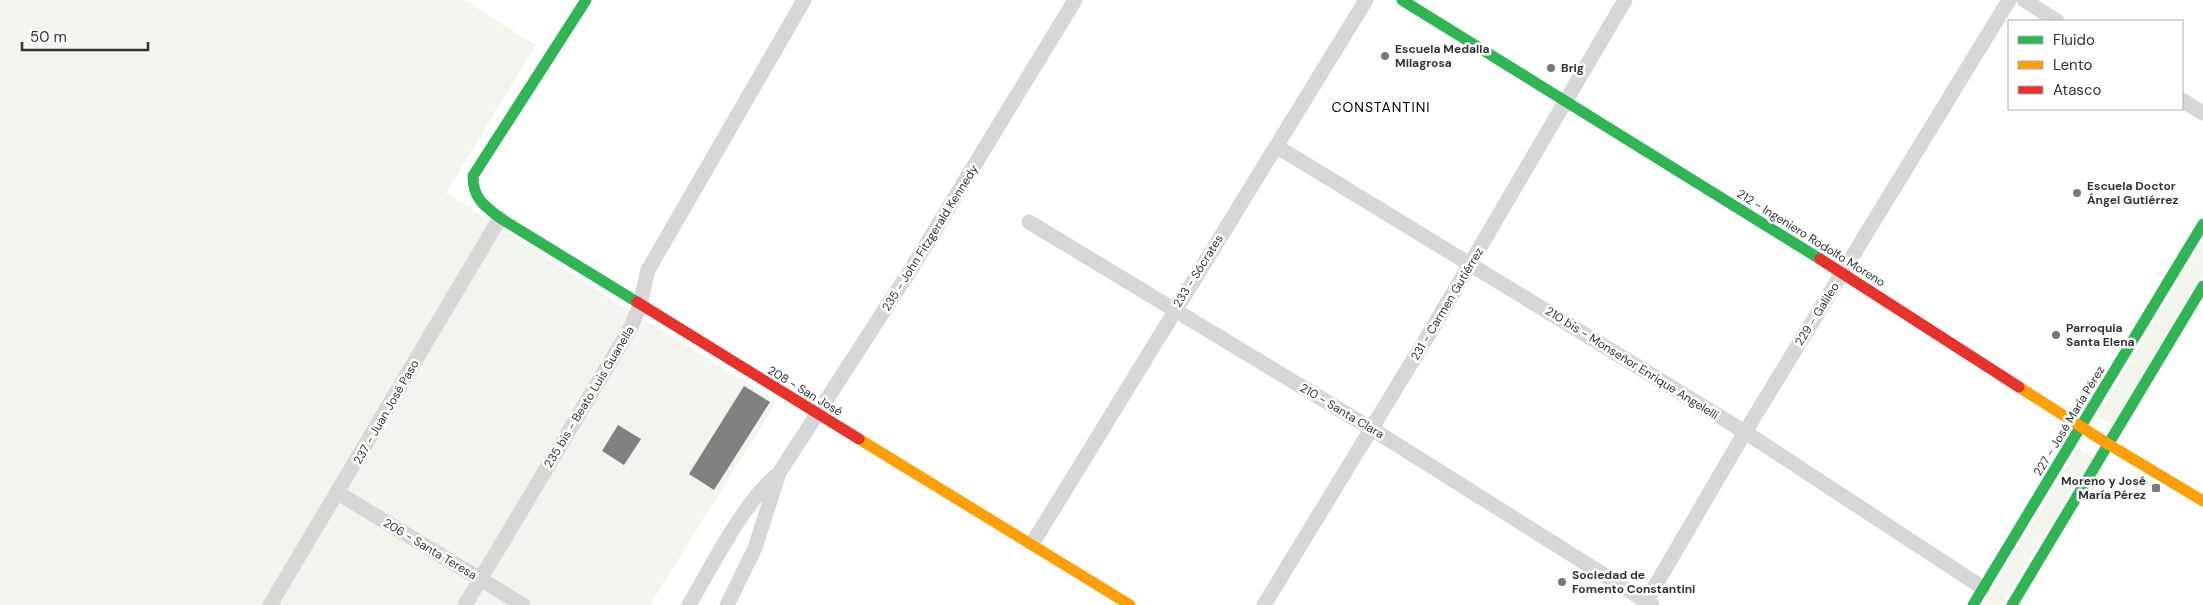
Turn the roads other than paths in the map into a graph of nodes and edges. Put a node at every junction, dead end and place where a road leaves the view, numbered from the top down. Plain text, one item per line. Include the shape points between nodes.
1 (586, 0) edge
2 (804, 0) edge
3 (1075, 0) edge
4 (1366, 0) edge
5 (1402, 0) edge
6 (1625, 0) edge
7 (2009, 0) edge
8 (2024, 0) edge
9 (2055, 20) edge
10 (1565, 101) junction
11 (2183, 101) edge
12 (2203, 113) edge
13 (1276, 146) junction
14 (500, 218) junction
15 (1029, 222) dead end
16 (2203, 224) edge
17 (1470, 264) junction
18 (1842, 273) junction
19 (2203, 286) edge
20 (640, 305) junction
21 (1175, 310) junction
22 (818, 415) junction
23 (2082, 427) junction
24 (1372, 429) junction
25 (1744, 432) junction
26 (2108, 444) junction
27 (779, 473) junction
28 (338, 493) junction
29 (2203, 501) edge
30 (1032, 544) junction
31 (480, 579) junction
32 (1983, 588) junction
33 (1647, 604) edge
34 (270, 605) edge
35 (464, 605) edge
36 (523, 605) edge
37 (689, 605) edge
38 (727, 605) edge
39 (1130, 605) edge
40 (1264, 605) edge
41 (1973, 605) edge
42 (2012, 605) edge

1 - 14 street, 208 - San José via 474,176 473,191
2 - 20 street, 235 bis - Beato Luis Guanella via 648,270
3 - 22 street, 235 - John Fitzgerald Kennedy via 914,266
4 - 13 street, 233 - Sócrates
5 - 10 street, 212 - Ingeniero Rodolfo Moreno
6 - 10 street, 231 - Carmen Gutiérrez
7 - 18 street, 229 - Galileo
8 - 9 street
10 - 17 street, 231 - Carmen Gutiérrez
10 - 18 street, 212 - Ingeniero Rodolfo Moreno
11 - 12 street
13 - 17 street, 210 bis - Monseñor Enrique Angelelli
13 - 21 street, 233 - Sócrates
14 - 20 street, 208 - San José
14 - 28 street, 237 - Juan José Paso
15 - 21 street, 210 - Santa Clara
16 - 23 street, 227 - José María Pérez
17 - 24 street, 231 - Carmen Gutiérrez
17 - 25 street, 210 bis - Monseñor Enrique Angelelli
18 - 23 street, 212 - Ingeniero Rodolfo Moreno
18 - 25 street, 229 - Galileo
19 - 26 street
20 - 22 street, 208 - San José
20 - 31 street, 235 bis - Beato Luis Guanella via 631,327
21 - 24 street, 210 - Santa Clara
21 - 30 street, 233 - Sócrates
22 - 27 street, 235 - John Fitzgerald Kennedy
22 - 30 street, 208 - San José
23 - 26 street, 212 - Ingeniero Rodolfo Moreno
23 - 32 street, 227 - José María Pérez
24 - 33 street, 210 - Santa Clara
24 - 40 street, 231 - Carmen Gutiérrez
25 - 32 street, 210 bis - Monseñor Enrique Angelelli
25 - 33 street, 229 - Galileo
26 - 29 street, 212 - Ingeniero Rodolfo Moreno
26 - 42 street
27 - 37 street, 235 - John Fitzgerald Kennedy via 766,484 742,516
27 - 38 street, 235 - John Fitzgerald Kennedy via 755,548
28 - 31 street, 206 - Santa Teresa
28 - 34 street, 237 - Juan José Paso
30 - 39 street, 208 - San José
31 - 35 street, 235 bis - Beato Luis Guanella
31 - 36 street, 206 - Santa Teresa
32 - 41 street, 227 - José María Pérez

